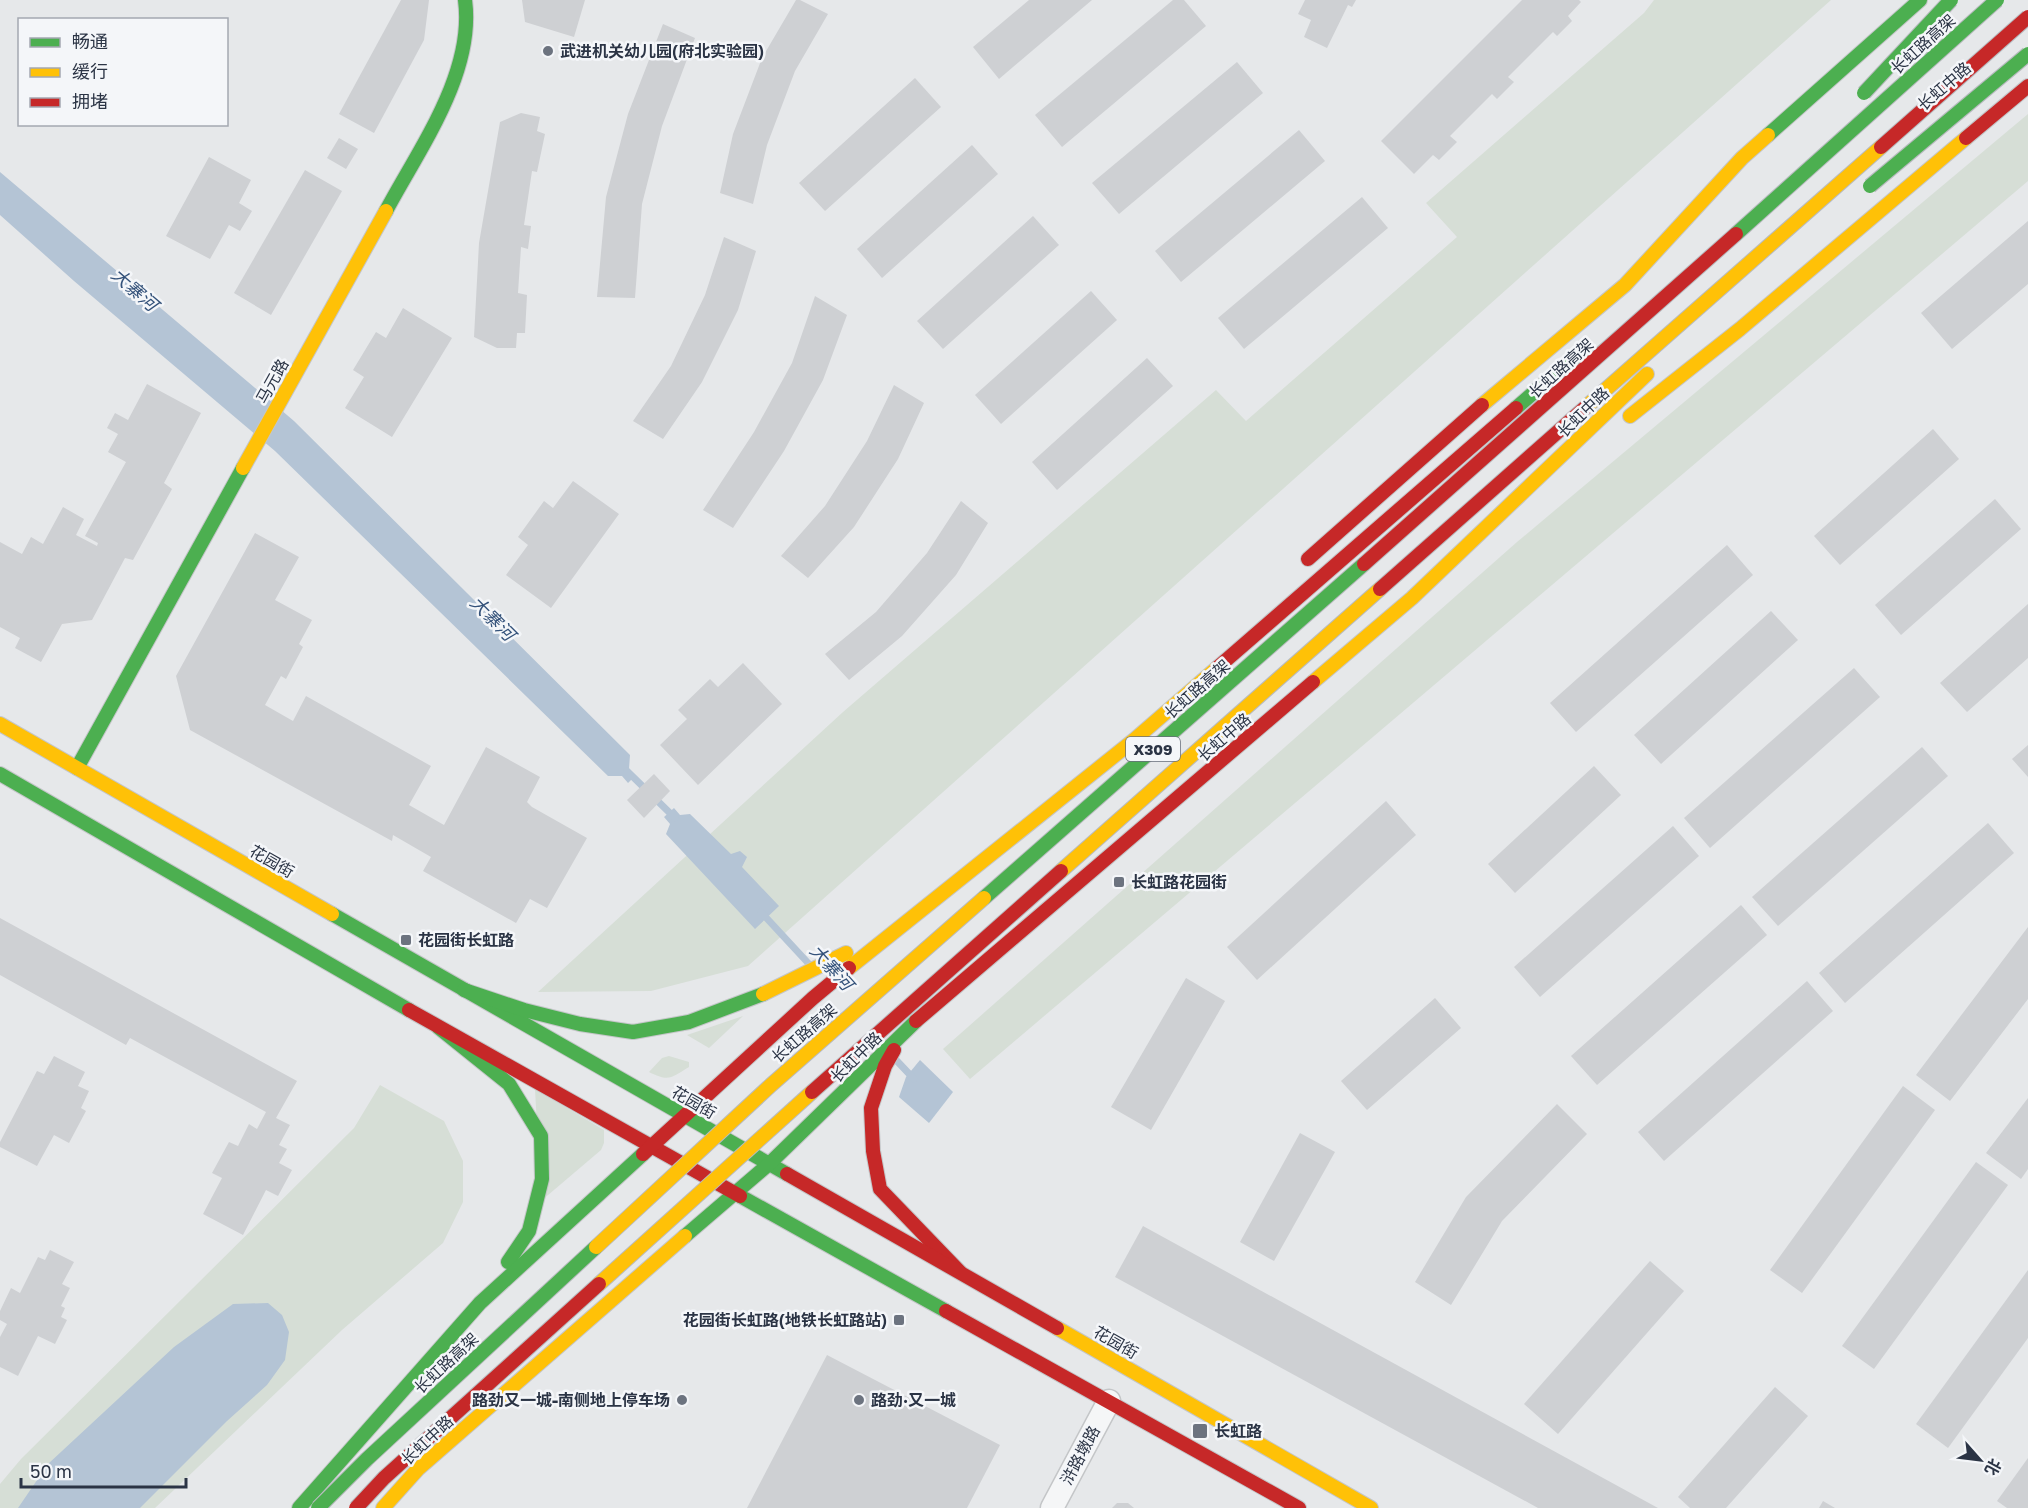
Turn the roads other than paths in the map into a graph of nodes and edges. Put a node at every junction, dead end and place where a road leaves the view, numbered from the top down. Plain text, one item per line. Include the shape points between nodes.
1 (465, 0) edge
2 (1920, 0) edge
3 (1951, 0) edge
4 (1997, 0) edge
5 (2028, 17) edge
6 (1940, 31) dead end
7 (2028, 35) edge
8 (2028, 54) edge
9 (2028, 86) edge
10 (1853, 105) dead end
11 (1821, 140) dead end
12 (1863, 192) dead end
13 (1732, 236) junction
14 (1671, 273) dead end
15 (1733, 295) dead end
16 (1600, 335) dead end
17 (1678, 344) dead end
18 (1660, 361) dead end
19 (1619, 424) dead end
20 (1548, 441) junction
21 (1591, 446) dead end
22 (1479, 534) junction
23 (1298, 568) dead end
24 (0, 724) edge
25 (77, 768) junction
26 (0, 774) edge
27 (1064, 779) dead end
28 (898, 927) junction
29 (464, 990) junction
30 (438, 1027) junction
31 (882, 1061) junction
32 (684, 1115) junction
33 (650, 1146) junction
34 (770, 1164) junction
35 (736, 1194) junction
36 (594, 1213) junction
37 (647, 1269) junction
38 (960, 1272) junction
39 (480, 1303) junction
40 (1109, 1401) junction
41 (297, 1508) edge
42 (318, 1508) edge
43 (356, 1508) edge
44 (383, 1508) edge
45 (1052, 1508) edge
46 (1299, 1508) edge
47 (1371, 1508) edge

1 - 25 main road, 马元路 via 464,52 449,96
2 - 23 main road via 1742,158 1625,285 1446,435
3 - 10 main road, bridge
4 - 13 main road, 长虹路高架 / X309, bridge
5 - 20 main road, X309, bridge
6 - 14 main road
7 - 17 main road, 长虹中路
8 - 12 main road, bridge
9 - 19 main road via 1740,329
11 - 13 main road, bridge
13 - 42 main road, 长虹路高架 / X309, bridge via 1525,423 771,1085
15 - 20 main road, bridge
16 - 28 main road, X309 via 1134,740
18 - 22 main road, 长虹中路
20 - 43 main road, X309, bridge via 798,1104 393,1470
21 - 22 main road
22 - 31 main road, 长虹中路 via 1412,598 904,1032
24 - 25 main road, 花园街
25 - 29 main road, 花园街
26 - 30 main road
27 - 28 main road
28 - 29 main road via 746,1002 689,1022 633,1032 580,1024
28 - 32 main road
29 - 32 main road, 花园街
30 - 33 main road
30 - 39 main road via 509,1084 541,1136 542,1179 530,1231
31 - 34 main road, 长虹中路
31 - 38 main road via 871,1108 880,1189
32 - 33 main road
32 - 34 main road, 花园街
33 - 35 main road
33 - 36 main road
34 - 35 main road, 长虹中路
34 - 38 main road, 花园街
35 - 37 main road, 长虹中路
35 - 40 main road
36 - 37 main road
36 - 39 main road
37 - 44 main road, 长虹中路 via 418,1469
38 - 47 main road, 花园街
39 - 41 main road
40 - 45 street, 浒路墩路
40 - 46 main road

